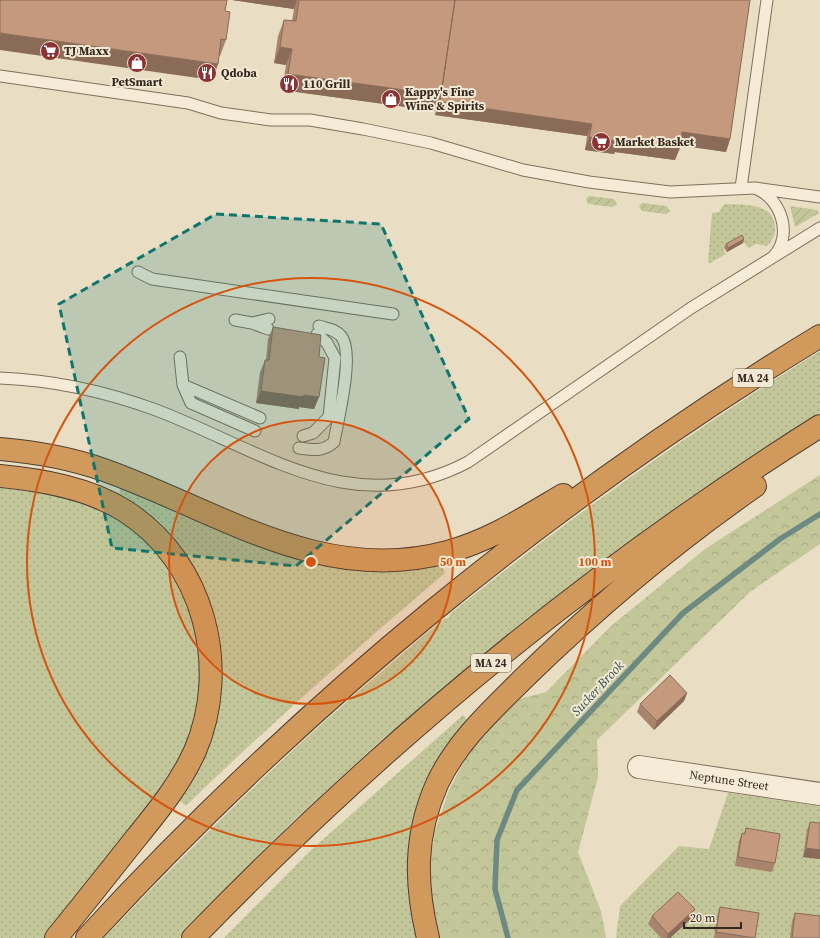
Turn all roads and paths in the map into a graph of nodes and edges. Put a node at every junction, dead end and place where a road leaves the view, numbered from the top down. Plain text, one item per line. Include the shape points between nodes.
1 (767, 0) edge
2 (0, 76) edge
3 (741, 188) junction
4 (755, 188) junction
5 (820, 197) edge
6 (820, 228) edge
7 (771, 258) junction
8 (138, 272) dead end
9 (393, 314) dead end
10 (235, 320) dead end
11 (268, 324) dead end
12 (820, 336) edge
13 (180, 357) dead end
14 (0, 378) edge
15 (183, 385) junction
16 (260, 418) dead end
17 (687, 422) junction
18 (820, 426) edge
19 (255, 431) dead end
20 (303, 436) dead end
21 (820, 440) edge
22 (299, 448) dead end
23 (0, 449) edge
24 (0, 476) edge
25 (638, 767) dead end
26 (820, 794) edge
27 (56, 938) edge
28 (87, 938) edge
29 (193, 938) edge
30 (428, 938) edge

1 - 3 lane
2 - 3 lane via 188,103 221,113 271,120 310,120 375,131 523,170 588,182 670,192
3 - 4 lane
4 - 5 lane
4 - 7 lane via 772,199 782,217 783,236
6 - 7 lane
7 - 14 lane via 690,308 468,462 440,475 406,483 368,486 332,481 276,462 137,404 67,387
8 - 9 lane via 160,281
10 - 11 lane
12 - 17 highway, MA 24
13 - 15 lane
15 - 16 lane
15 - 19 lane via 191,403
17 - 23 highway via 486,538 440,554 386,560 342,558 300,550 102,470 47,454
17 - 28 highway, MA 24 via 574,502 411,630 256,767
18 - 29 highway, MA 24 via 748,472 640,548 476,676 319,813
20 - 22 lane via 313,433 329,417 335,358 318,330 336,331 347,345 348,361 334,442 327,448 315,451
21 - 30 highway via 694,530 628,583 545,658 459,746 430,804 420,846 420,892
24 - 27 highway via 42,482 93,495 138,520 162,542 183,569 198,600 209,645 210,677 206,715 187,768 157,813
25 - 26 street, Neptune Street

